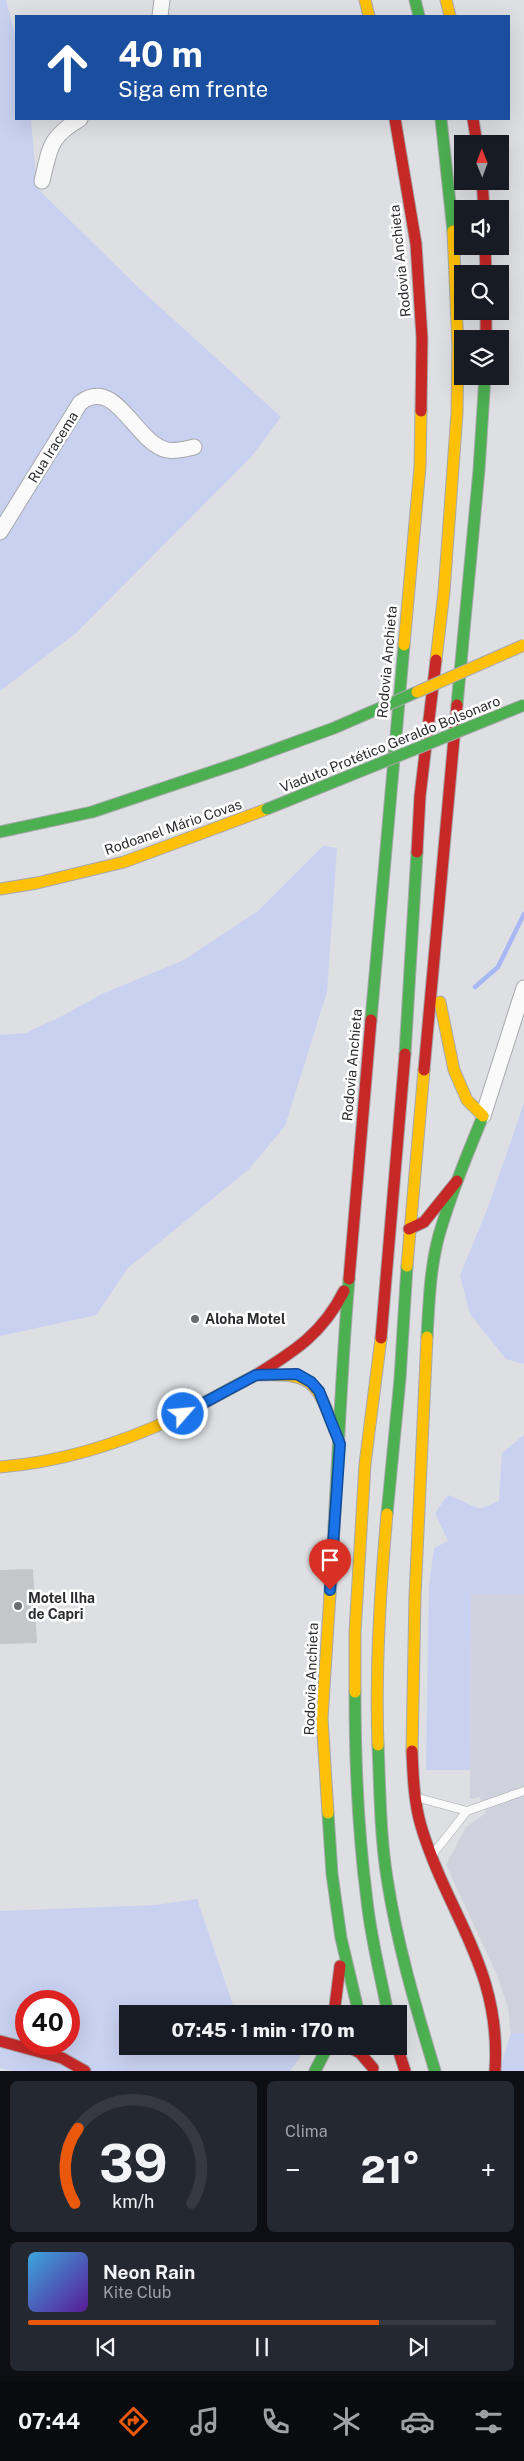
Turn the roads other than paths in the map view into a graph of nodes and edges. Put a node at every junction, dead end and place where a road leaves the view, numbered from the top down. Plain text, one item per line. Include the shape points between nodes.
1 (162, 0) edge
2 (365, 0) edge
3 (415, 0) edge
4 (446, 0) edge
5 (160, 15) edge
6 (369, 15) edge
7 (419, 15) edge
8 (450, 15) edge
9 (78, 120) edge
10 (395, 120) edge
11 (441, 120) edge
12 (474, 120) edge
13 (476, 135) edge
14 (42, 181) dead end
15 (484, 385) edge
16 (194, 447) dead end
17 (0, 532) edge
18 (524, 645) edge
19 (524, 705) edge
20 (267, 809) joint
21 (0, 832) edge
22 (0, 889) edge
23 (436, 949) junction
24 (524, 988) edge
25 (483, 1116) junction
26 (457, 1181) junction
27 (356, 1197) junction
28 (424, 1222) junction
29 (409, 1229) junction
30 (439, 1236) junction
31 (362, 1263) dead end
32 (350, 1279) junction
33 (256, 1375) junction
34 (361, 1404) dead end
35 (340, 1444) junction
36 (365, 1464) junction
37 (0, 1467) edge
38 (524, 1791) edge
39 (415, 1796) junction
40 (466, 1811) junction
41 (432, 1856) junction
42 (341, 1938) junction
43 (335, 2005) edge
44 (357, 2005) edge
45 (386, 2005) edge
46 (0, 2041) edge
47 (324, 2055) edge
48 (362, 2055) edge
49 (370, 2055) edge
50 (400, 2055) edge
51 (374, 2069) edge
52 (85, 2071) edge
53 (315, 2071) edge
54 (404, 2071) edge
55 (435, 2071) edge
56 (495, 2071) edge

1 - 5 street
2 - 6 main road
3 - 7 main road
4 - 8 main road
9 - 14 street via 62,129 50,146
10 - 27 main road, Rodovia Anchieta via 416,253 422,338 420,467
11 - 36 main road via 453,228 457,413 444,592 420,796 405,1060 391,1220 377,1378
12 - 13 main road
15 - 23 main road via 479,470
16 - 17 street, Rua Iracema via 180,451 154,445 111,400 100,396 88,397 80,403
18 - 21 main road, bridge via 334,728 242,762 111,808 45,825
19 - 20 main road, Viaduto Protético Geraldo Bolsonaro, bridge
20 - 22 main road, Rodoanel Mário Covas via 124,862
23 - 25 main road via 440,1004 454,1070 467,1100
23 - 29 main road
24 - 25 street
25 - 26 main road
26 - 28 main road
26 - 30 main road
27 - 31 main road
27 - 32 main road, Rodovia Anchieta
28 - 29 main road
28 - 30 main road
29 - 55 main road via 400,1379 379,1598 377,1748 387,1880 413,1997
30 - 39 main road via 429,1294 421,1455 413,1658
32 - 33 main road via 338,1305 319,1332
32 - 35 main road, Rodovia Anchieta via 341,1372
33 - 35 main road via 297,1374 311,1382 319,1391
33 - 37 main road via 169,1421 121,1439 70,1456
34 - 36 main road via 360,1432
35 - 42 main road, Rodovia Anchieta via 322,1718 332,1874
36 - 45 main road via 354,1632 355,1757 367,1904
38 - 40 lane
39 - 40 lane
39 - 41 main road via 418,1817
40 - 41 lane
41 - 56 main road via 487,1982 497,2028
42 - 43 main road
42 - 44 main road, Rodovia Anchieta
46 - 52 main road via 62,2058
47 - 53 main road
48 - 51 main road
49 - 51 main road
50 - 54 main road

